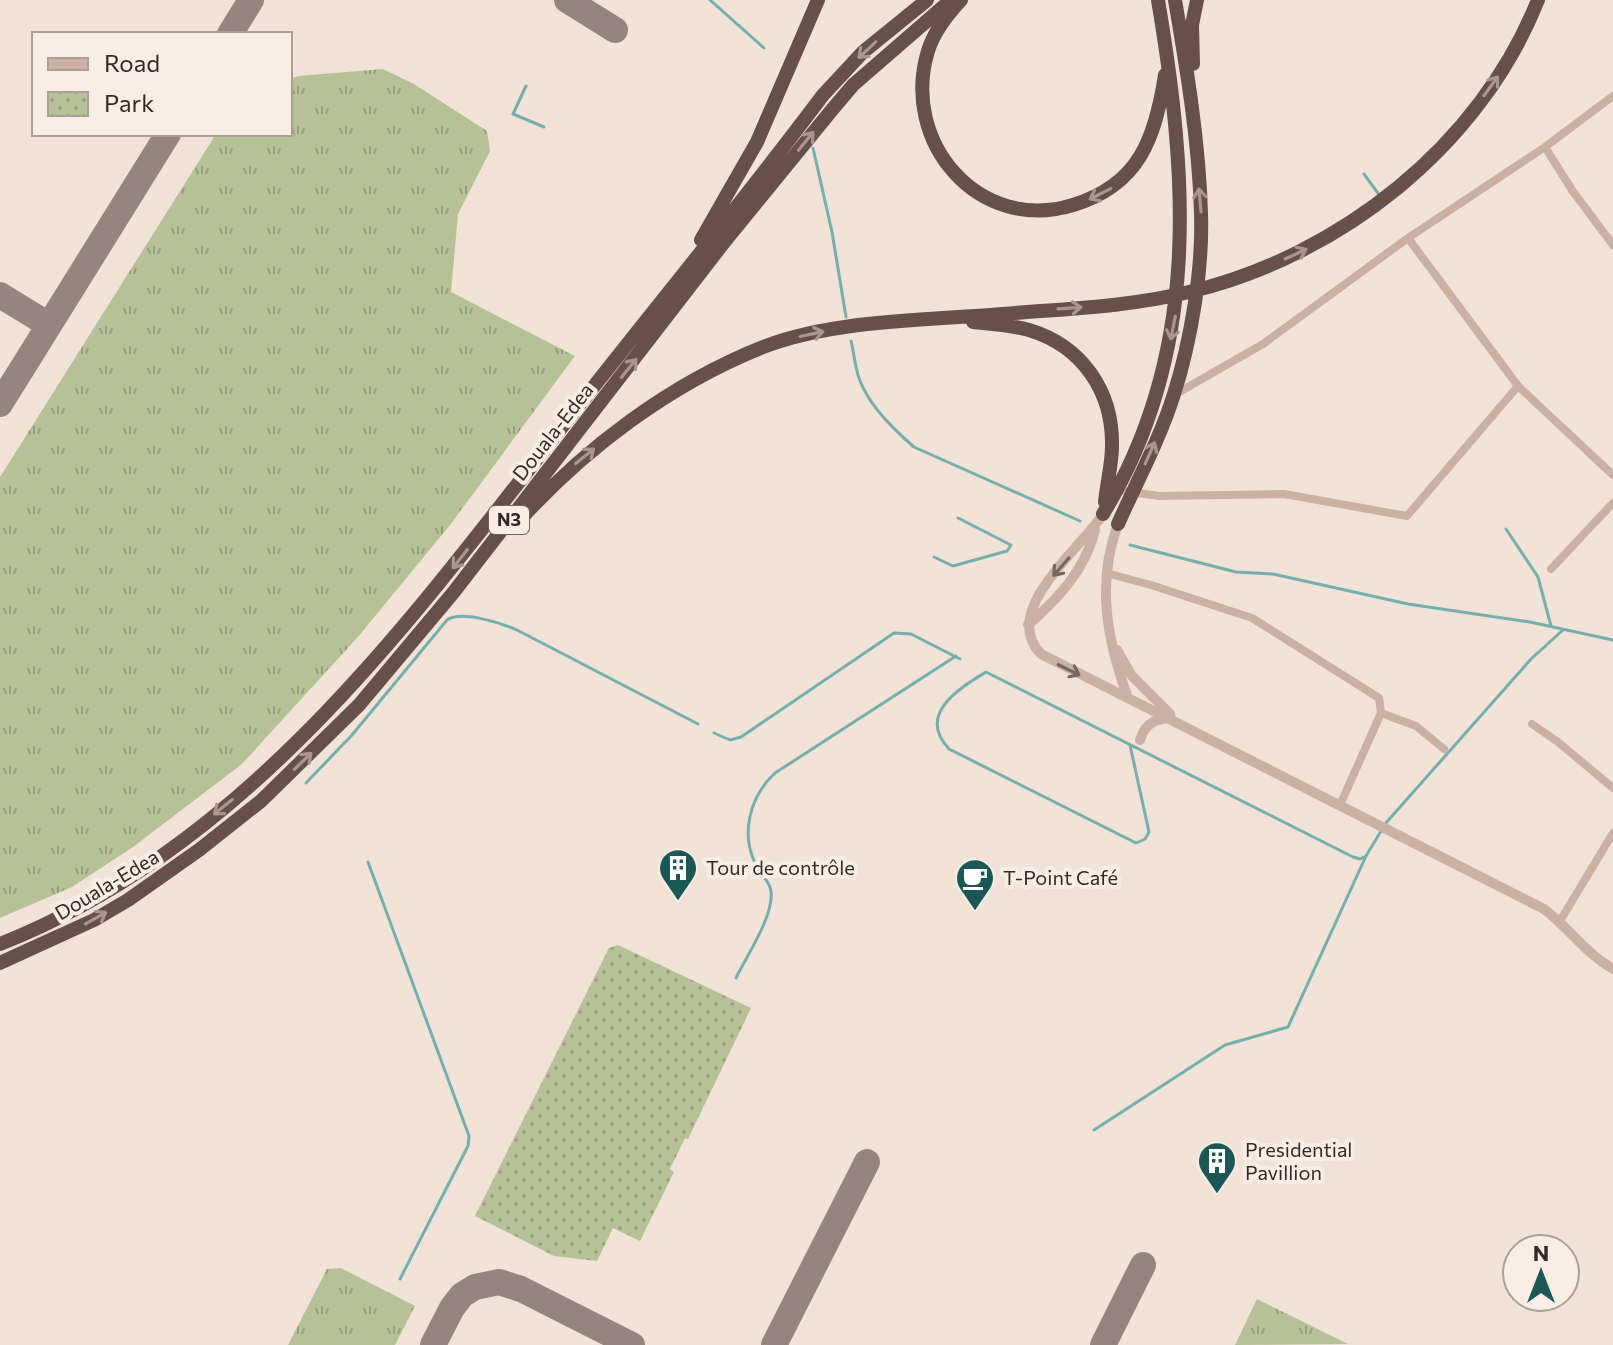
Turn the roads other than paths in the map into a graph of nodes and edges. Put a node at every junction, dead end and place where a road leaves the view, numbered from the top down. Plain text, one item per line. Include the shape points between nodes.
1 (818, 0) edge
2 (927, 0) edge
3 (951, 0) edge
4 (961, 0) edge
5 (1158, 0) edge
6 (1175, 0) edge
7 (1197, 0) edge
8 (1538, 0) edge
9 (1168, 55) junction
10 (1613, 96) edge
11 (1193, 121) junction
12 (1545, 147) junction
13 (1408, 238) junction
14 (1613, 245) edge
15 (679, 278) junction
16 (942, 319) junction
17 (1518, 386) junction
18 (1174, 395) junction
19 (1613, 475) edge
20 (1124, 491) junction
21 (1613, 503) edge
22 (1100, 520) junction
23 (1118, 524) joint
24 (1551, 569) dead end
25 (1106, 573) junction
26 (453, 593) junction
27 (1028, 625) junction
28 (1109, 634) junction
29 (1128, 698) junction
30 (1381, 713) junction
31 (1176, 721) junction
32 (1532, 724) dead end
33 (1140, 740) dead end
34 (1444, 749) dead end
35 (1613, 788) edge
36 (1340, 805) junction
37 (1613, 833) edge
38 (1560, 921) junction
39 (0, 944) edge
40 (0, 963) edge
41 (1613, 969) edge

1 - 15 highway via 757,142
2 -> 15 highway, Douala-Edea / N3 via 842,74
26 -> 3 highway, Douala-Edea / N3 via 838,102
9 -> 4 highway via 1153,132 1129,172 1090,200 1053,211 1020,211 987,199 964,183 942,159 930,134 922,101 928,49 942,20
5 - 9 highway
6 - 11 highway
7 - 11 highway via 1192,25
16 -> 8 highway via 1152,300 1224,283 1306,250 1386,199 1444,144 1501,73
9 -> 20 highway via 1182,197 1180,276 1158,391
10 - 12 street
18 -> 11 highway via 1198,274 1202,215
12 - 13 street
12 - 14 street
13 - 17 street
13 - 18 street via 1263,344
15 -> 39 highway, Douala-Edea / N3 via 444,579 349,690 252,784 188,836 90,902
16 - 22 highway via 1026,329 1055,339 1095,377 1105,400 1112,447
26 -> 16 highway via 551,485 672,394 763,347 791,339
17 - 19 street
17 - 20 street via 1407,516 1284,494 1209,497
20 -> 18 highway
20 - 22 highway
20 - 23 highway
21 - 24 street
22 -> 27 street via 1046,584 1031,608
22 - 27 street via 1072,580
23 - 25 street
25 - 28 street
25 - 30 street via 1252,618 1379,698
40 -> 26 highway, Douala-Edea / N3 via 68,934 128,900 261,801 359,705
27 -> 29 street via 1041,654
28 - 29 street
28 - 31 street via 1132,676
29 - 31 street
30 - 34 street via 1416,726
30 - 36 street
31 - 33 street via 1148,725
31 - 36 street
32 - 35 street
36 - 38 street
37 - 38 street
38 - 41 street via 1585,950

